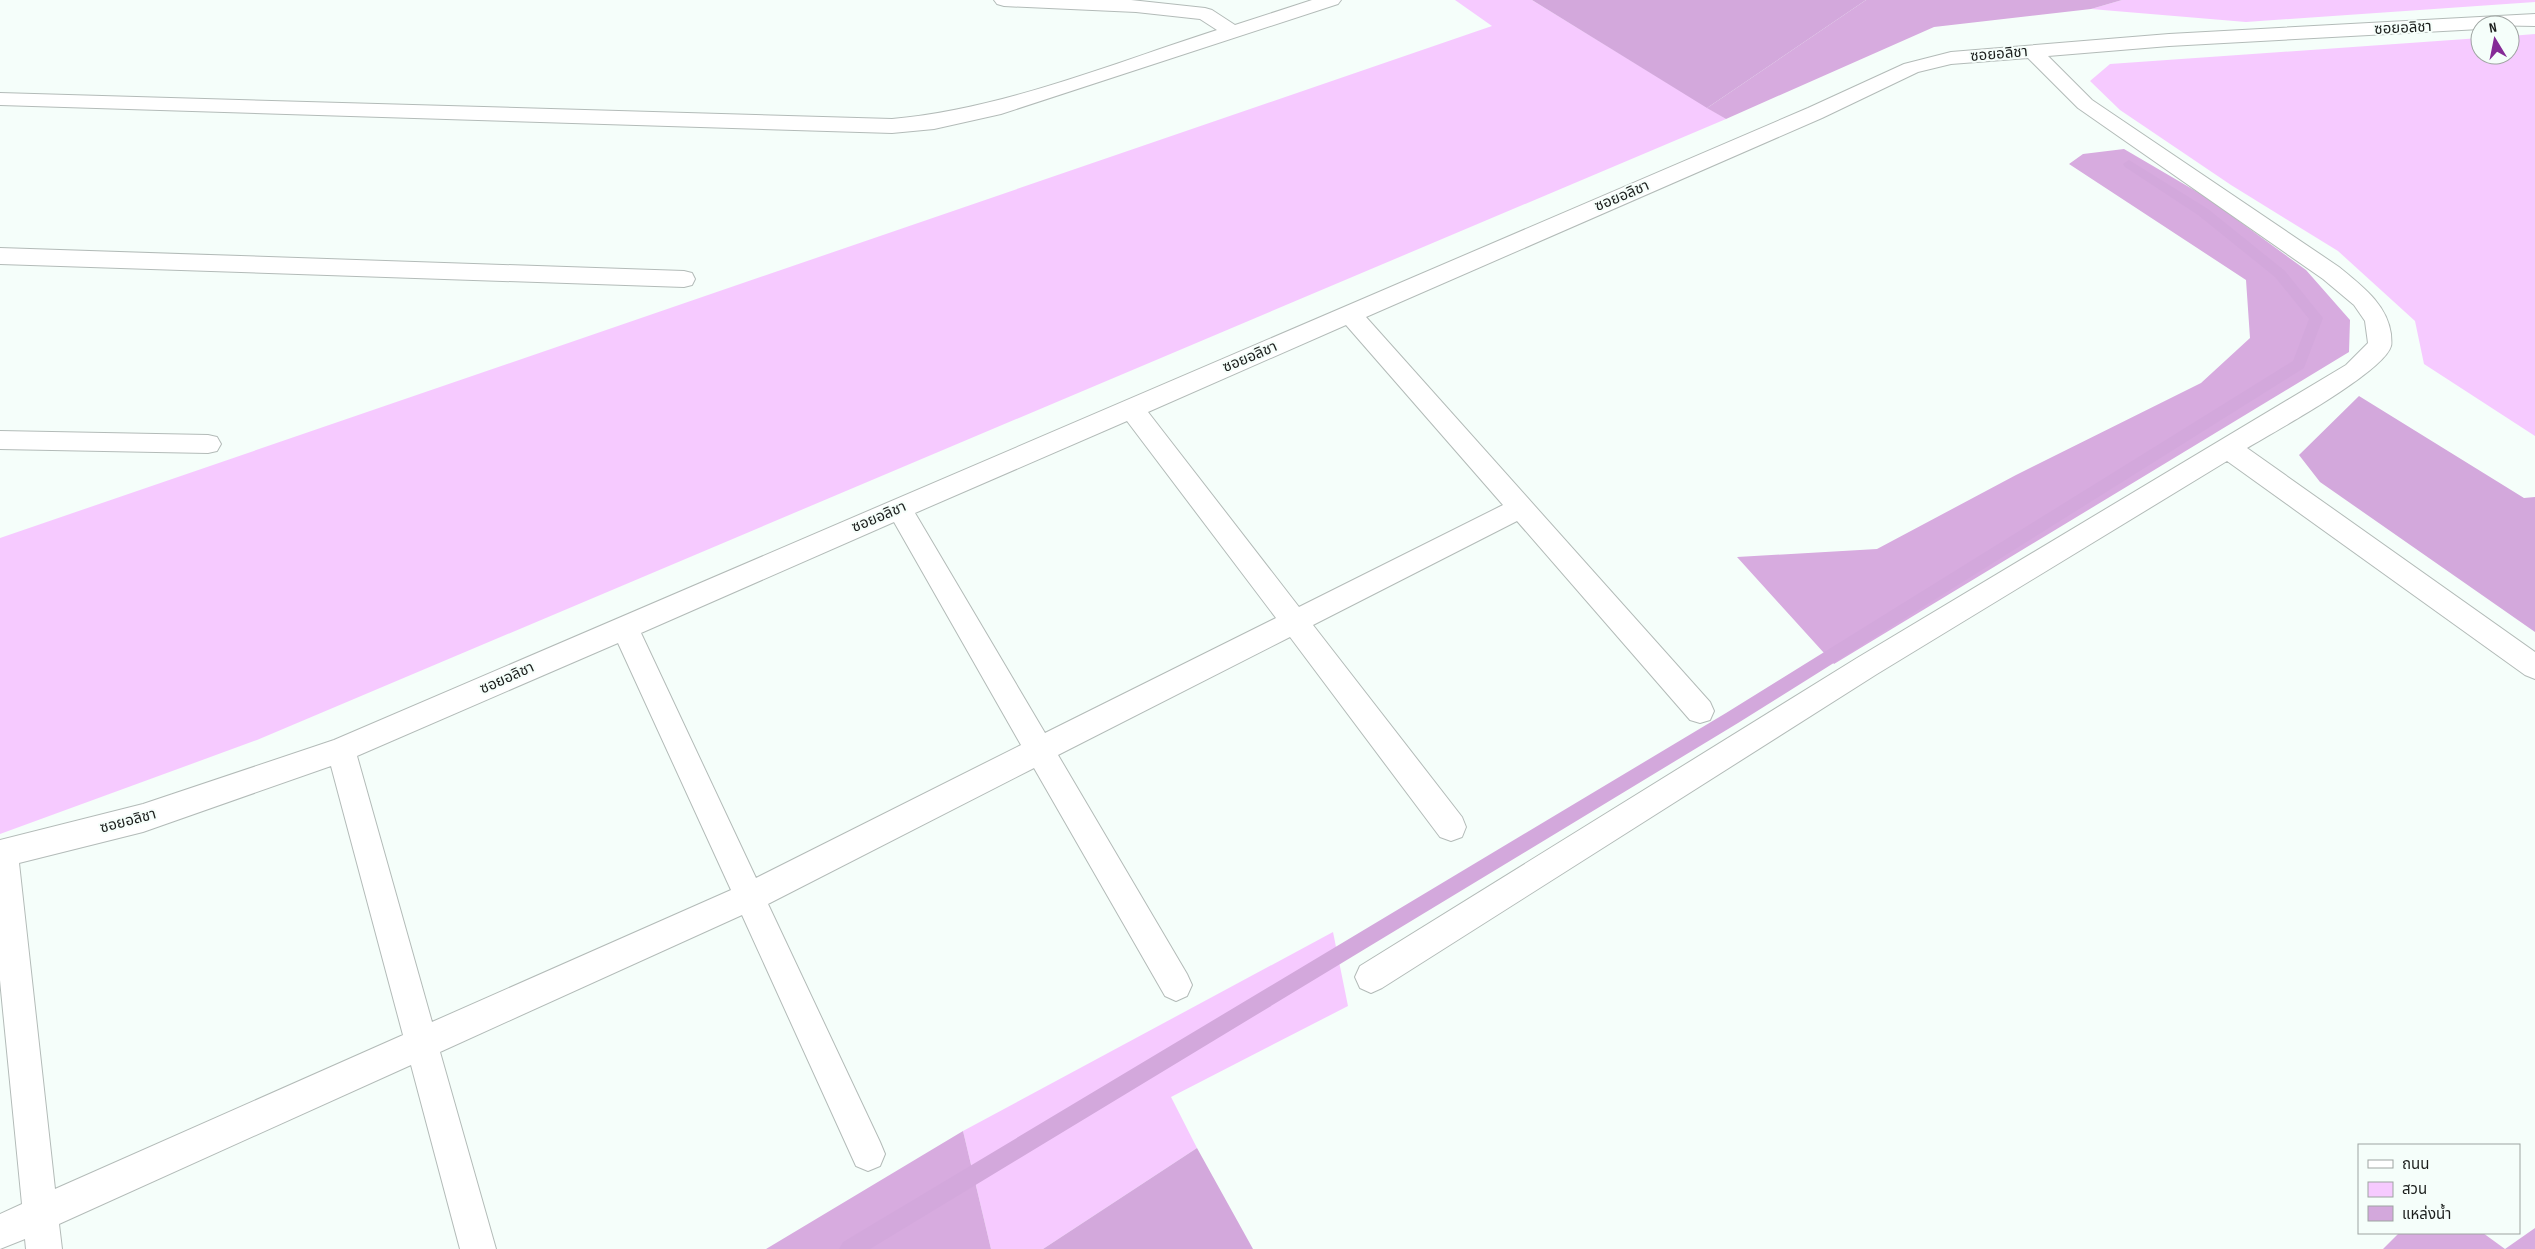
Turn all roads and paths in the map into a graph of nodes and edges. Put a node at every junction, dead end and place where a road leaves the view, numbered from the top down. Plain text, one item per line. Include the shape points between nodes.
1 (1004, 0) edge
2 (1331, 0) edge
3 (2535, 20) edge
4 (1233, 32) junction
5 (2033, 51) junction
6 (0, 99) edge
7 (0, 256) edge
8 (684, 279) dead end
9 (1350, 314) junction
10 (1131, 408) junction
11 (0, 440) edge
12 (208, 444) dead end
13 (2228, 448) junction
14 (1520, 507) junction
15 (899, 508) junction
16 (1294, 622) junction
17 (625, 627) junction
18 (2535, 667) edge
19 (1700, 711) dead end
20 (342, 750) junction
21 (1040, 750) junction
22 (1451, 827) dead end
23 (2, 854) edge
24 (749, 897) junction
25 (1371, 977) dead end
26 (1176, 985) dead end
27 (422, 1043) junction
28 (868, 1154) dead end
29 (40, 1213) junction
30 (0, 1232) edge
31 (44, 1249) edge
32 (478, 1249) edge

1 - 4 street via 1136,6 1205,14
2 - 4 street
3 - 5 street, ซอยอลิชา via 2169,40
4 - 6 street via 994,109 934,122 892,126
5 - 9 street, ซอยอลิชา via 1952,58 1911,68 1806,117
5 - 13 street via 2085,104 2331,273 2362,299 2377,320 2380,345 2355,371
7 - 8 street
9 - 10 street, ซอยอลิชา
9 - 14 street
10 - 15 street, ซอยอลิชา
10 - 16 street
11 - 12 street
13 - 18 street
13 - 25 street via 1867,666
14 - 16 street
14 - 19 street
15 - 17 street, ซอยอลิชา
15 - 21 street
16 - 21 street
16 - 22 street
17 - 20 street, ซอยอลิชา
17 - 24 street
20 - 23 street, ซอยอลิชา via 143,818
20 - 27 street
21 - 24 street
21 - 26 street
23 - 29 street
24 - 27 street
24 - 28 street
27 - 29 street
27 - 32 street
29 - 30 street
29 - 31 street

